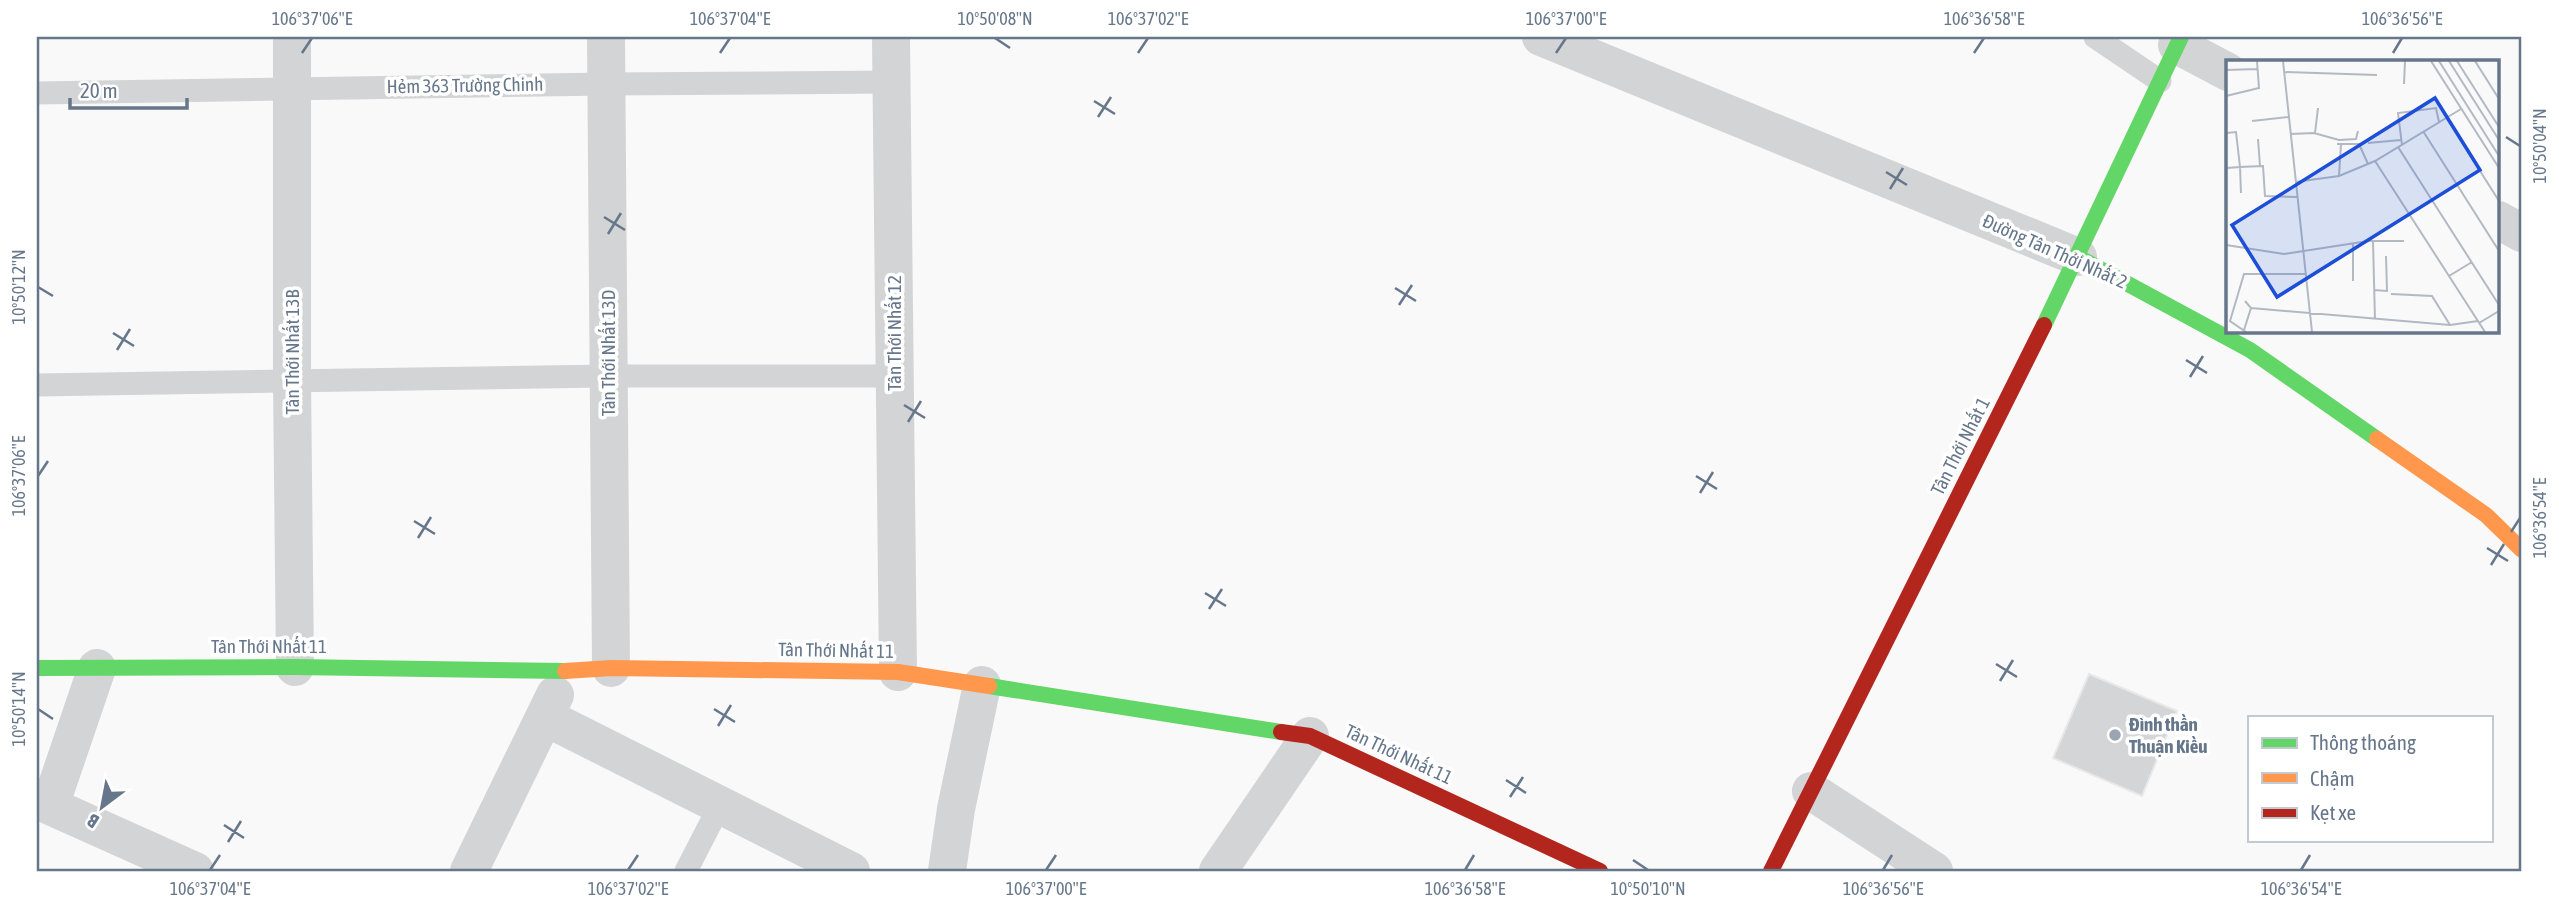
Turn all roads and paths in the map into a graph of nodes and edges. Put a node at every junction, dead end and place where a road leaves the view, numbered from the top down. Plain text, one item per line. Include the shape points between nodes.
1 (292, 37) edge
2 (606, 37) edge
3 (891, 37) edge
4 (2095, 37) edge
5 (1563, 41) edge
6 (2179, 41) edge
7 (2226, 71) edge
8 (2160, 81) junction
9 (893, 82) junction
10 (607, 83) junction
11 (293, 88) junction
12 (37, 93) edge
13 (2500, 220) edge
14 (2522, 233) edge
15 (2078, 257) junction
16 (607, 376) junction
17 (894, 376) junction
18 (292, 380) junction
19 (37, 385) edge
20 (2522, 550) edge
21 (295, 667) junction
22 (37, 668) edge
23 (97, 668) junction
24 (611, 668) junction
25 (566, 671) junction
26 (898, 672) junction
27 (982, 685) junction
28 (545, 717) junction
29 (1310, 736) junction
30 (1811, 791) junction
31 (720, 805) junction
32 (195, 871) edge
33 (469, 871) edge
34 (686, 871) edge
35 (851, 871) edge
36 (947, 871) edge
37 (1218, 871) edge
38 (1600, 871) edge
39 (1771, 871) edge
40 (1934, 871) edge

1 - 11 street, Tân Thới Nhất 13B
2 - 10 street, Tân Thới Nhất 13D
3 - 9 street, Tân Thới Nhất 12
4 - 8 lane
5 - 15 street, Đường Tân Thới Nhất 2
6 - 7 street
6 - 8 street, Tân Thới Nhất 1
8 - 15 street, Tân Thới Nhất 1
9 - 10 lane, Hẻm 363 Trường Chinh
9 - 17 street, Tân Thới Nhất 12
10 - 11 lane, Hẻm 363 Trường Chinh
10 - 16 street, Tân Thới Nhất 13D
11 - 12 lane, Hẻm 363 Trường Chinh
11 - 18 street, Tân Thới Nhất 13B
13 - 14 street
15 - 20 street, Đường Tân Thới Nhất 2 via 2250,349 2486,515
15 - 30 street, Tân Thới Nhất 1
16 - 17 lane
16 - 18 lane
16 - 24 street, Tân Thới Nhất 13D
17 - 26 street, Tân Thới Nhất 12
18 - 19 lane
18 - 21 street, Tân Thới Nhất 13B
21 - 23 street, Tân Thới Nhất 11
21 - 25 street, Tân Thới Nhất 11
22 - 23 street, Tân Thới Nhất 11
23 - 32 street via 50,806
24 - 25 street, Tân Thới Nhất 11
24 - 26 street, Tân Thới Nhất 11
25 - 28 street
26 - 27 street, Tân Thới Nhất 11
27 - 29 street, Tân Thới Nhất 11
27 - 36 street
28 - 31 street
28 - 33 street
29 - 37 street
29 - 38 street, Tân Thới Nhất 11
30 - 39 street, Tân Thới Nhất 1
30 - 40 street
31 - 34 lane
31 - 35 street

